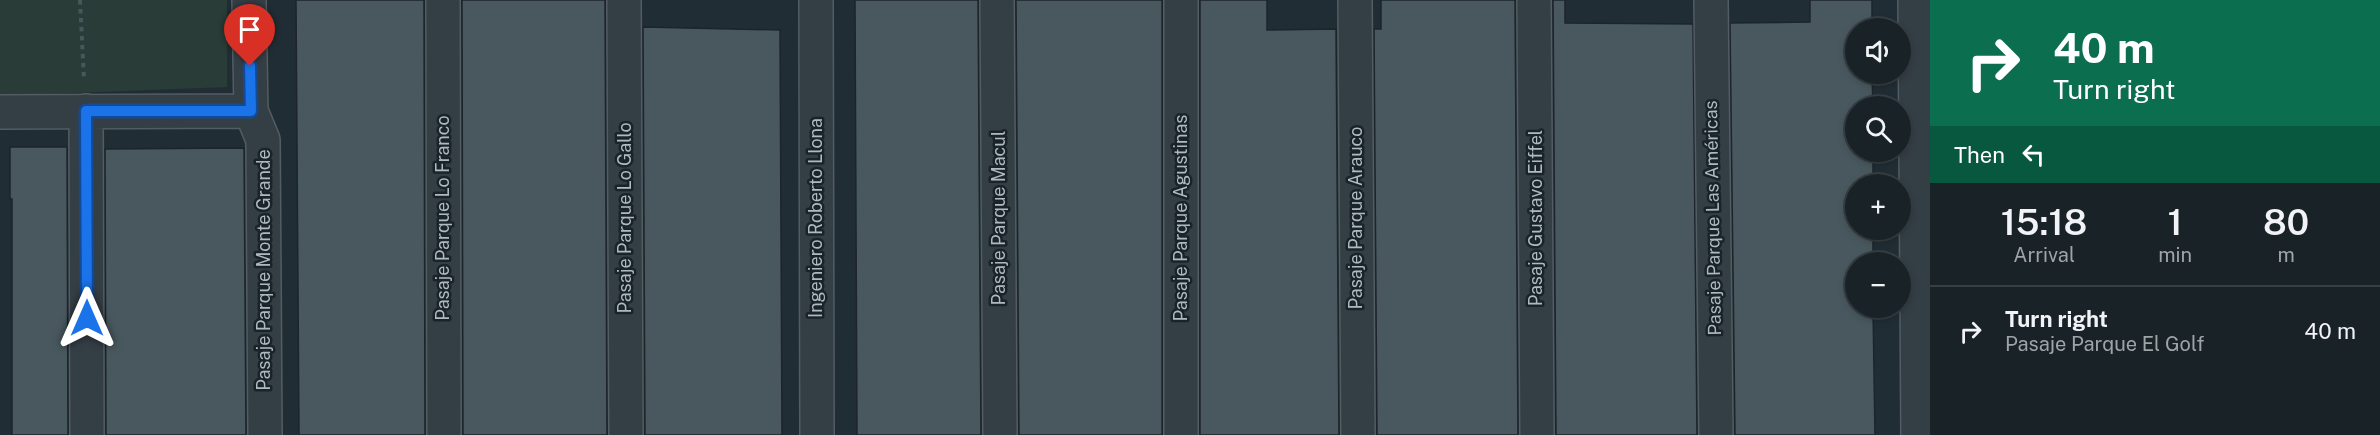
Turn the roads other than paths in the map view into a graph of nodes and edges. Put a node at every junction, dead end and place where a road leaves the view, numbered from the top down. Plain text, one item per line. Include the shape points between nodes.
1 (249, 0) edge
2 (443, 0) edge
3 (624, 0) edge
4 (816, 0) edge
5 (998, 0) edge
6 (1181, 0) edge
7 (1354, 0) edge
8 (1534, 0) edge
9 (1711, 0) edge
10 (1914, 0) edge
11 (1923, 102) edge
12 (86, 111) junction
13 (251, 111) junction
14 (0, 112) edge
15 (87, 435) edge
16 (266, 435) edge
17 (444, 435) edge
18 (626, 435) edge
19 (817, 435) edge
20 (1000, 435) edge
21 (1181, 435) edge
22 (1358, 435) edge
23 (1538, 435) edge
24 (1716, 435) edge
25 (1918, 435) edge

1 - 13 street, Pasaje Parque Monte Grande
2 - 17 street, Pasaje Parque Lo Franco
3 - 18 street, Pasaje Parque Lo Gallo
4 - 19 street, Ingeniero Roberto Llona
5 - 20 street, Pasaje Parque Macul
6 - 21 street, Pasaje Parque Agustinas
7 - 22 street, Pasaje Parque Arauco
8 - 23 street, Pasaje Gustavo Eiffel
9 - 24 street, Pasaje Parque Las Américas
10 - 11 street
11 - 25 street
12 - 13 street
12 - 14 street
12 - 15 street
13 - 16 street, Pasaje Parque Monte Grande via 263,140

